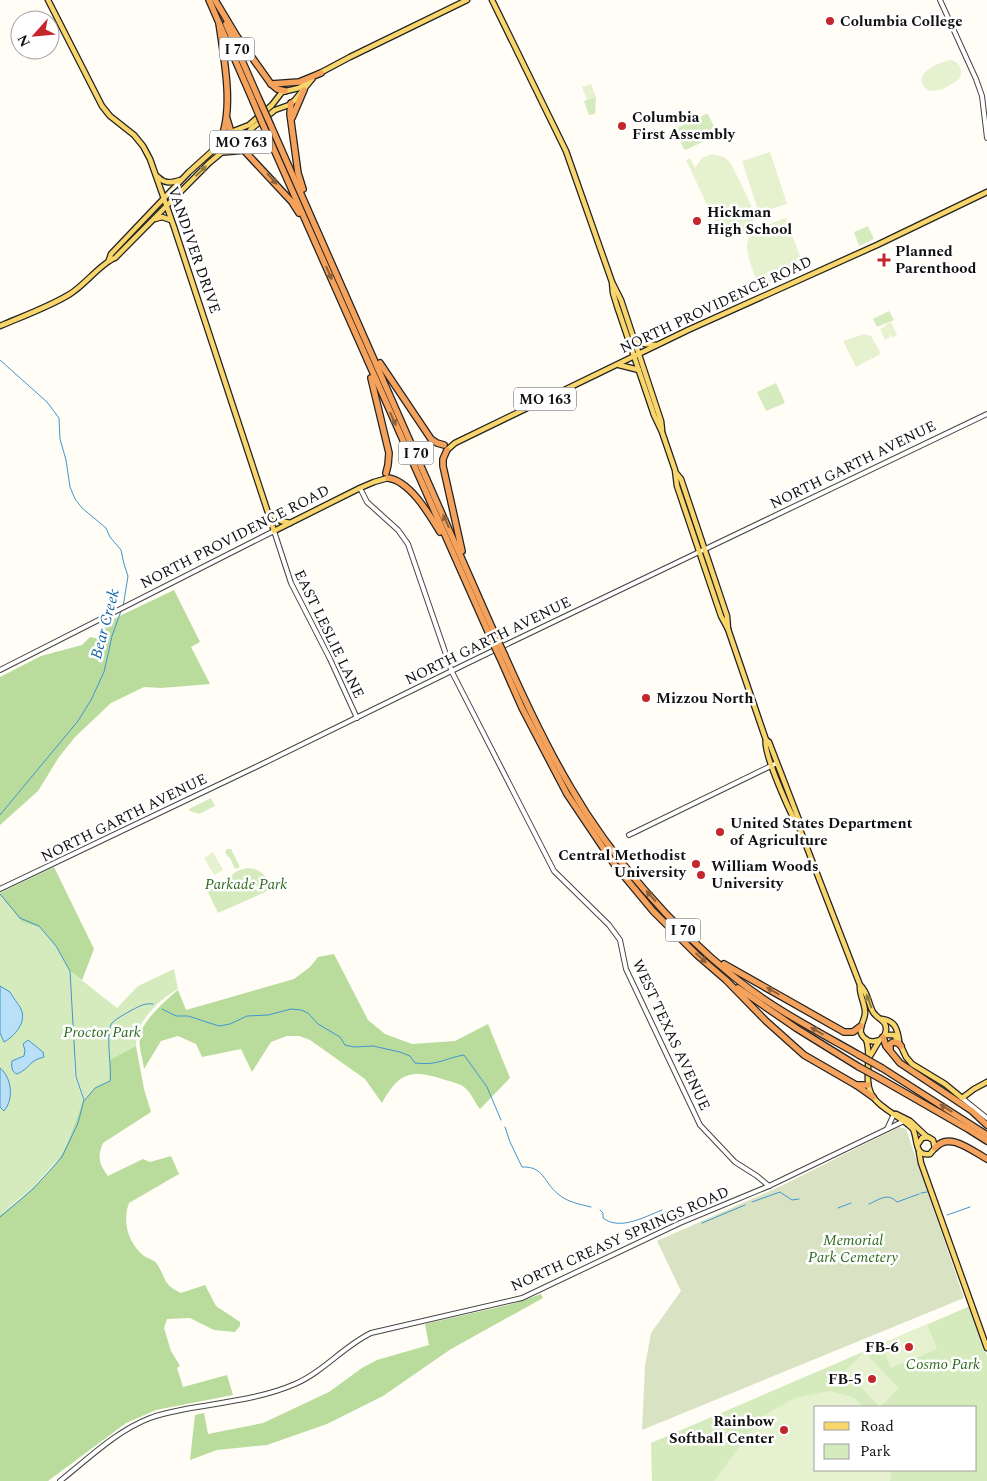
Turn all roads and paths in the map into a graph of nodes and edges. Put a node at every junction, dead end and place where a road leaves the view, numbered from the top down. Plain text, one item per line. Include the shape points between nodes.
1 (48, 0) edge
2 (209, 0) edge
3 (215, 0) edge
4 (467, 0) edge
5 (492, 0) edge
6 (940, 0) edge
7 (219, 23) junction
8 (321, 73) junction
9 (313, 78) junction
10 (271, 84) junction
11 (304, 90) junction
12 (285, 91) junction
13 (256, 99) junction
14 (291, 103) junction
15 (227, 117) junction
16 (291, 120) junction
17 (268, 127) junction
18 (231, 134) junction
19 (987, 138) edge
20 (219, 144) junction
21 (238, 144) junction
22 (244, 150) junction
23 (223, 152) junction
24 (155, 173) junction
25 (183, 178) junction
26 (987, 192) edge
27 (164, 199) junction
28 (166, 205) junction
29 (309, 210) junction
30 (152, 220) junction
31 (172, 220) junction
32 (309, 229) junction
33 (109, 260) junction
34 (612, 282) junction
35 (0, 326) edge
36 (366, 340) junction
37 (634, 341) junction
38 (658, 345) junction
39 (637, 356) junction
40 (366, 359) junction
41 (617, 365) junction
42 (639, 370) junction
43 (987, 414) edge
44 (662, 432) junction
45 (445, 448) junction
46 (676, 472) junction
47 (387, 476) junction
48 (360, 488) junction
49 (268, 513) junction
50 (290, 523) junction
51 (274, 531) junction
52 (705, 550) junction
53 (699, 553) junction
54 (455, 557) junction
55 (466, 566) junction
56 (728, 628) junction
57 (496, 642) junction
58 (503, 657) junction
59 (0, 670) edge
60 (452, 672) junction
61 (357, 718) junction
62 (774, 764) junction
63 (628, 835) dead end
64 (0, 889) edge
65 (704, 950) junction
66 (726, 980) junction
67 (860, 985) junction
68 (880, 1018) junction
69 (862, 1024) junction
70 (882, 1037) junction
71 (866, 1039) junction
72 (901, 1045) junction
73 (891, 1052) junction
74 (870, 1057) junction
75 (987, 1082) edge
76 (868, 1084) junction
77 (856, 1085) junction
78 (873, 1097) junction
79 (962, 1098) junction
80 (894, 1114) junction
81 (987, 1118) edge
82 (904, 1121) junction
83 (987, 1125) edge
84 (887, 1129) junction
85 (987, 1134) edge
86 (928, 1137) junction
87 (987, 1141) edge
88 (918, 1144) junction
89 (935, 1148) junction
90 (919, 1152) junction
91 (928, 1155) junction
92 (987, 1159) edge
93 (924, 1170) junction
94 (769, 1186) junction
95 (987, 1348) edge
96 (60, 1481) edge

1 - 24 main road, VANDIVER DRIVE via 102,106 140,142
2 - 7 highway, I 70
3 - 10 highway
3 - 13 highway, I 70
4 - 8 main road, MO 763
5 - 34 main road via 566,151
6 - 19 street via 982,96
7 - 13 highway, I 70
7 - 15 highway via 227,87
8 - 9 main road, MO 763
8 - 10 highway via 299,82
9 - 11 main road, MO 763
9 - 12 main road, MO 763 via 299,88
10 - 12 highway
11 - 14 main road, MO 763
11 - 16 highway
12 - 14 main road via 292,94
12 - 18 main road, MO 763 via 249,124
13 - 17 highway, I 70, bridge
14 - 16 highway
14 - 21 main road, MO 763 via 275,110
15 - 18 highway
15 - 20 highway
16 - 29 highway via 298,173
17 - 29 highway, I 70
17 - 32 highway, I 70
18 - 20 main road, MO 763
18 - 21 main road
20 - 25 main road, MO 763
21 - 22 highway
21 - 23 main road, MO 763
22 - 23 highway
22 -> 32 highway via 292,202
28 -> 23 main road, MO 763
24 - 25 main road via 170,183
24 - 27 main road, VANDIVER DRIVE
25 - 27 main road, MO 763
26 - 38 main road, NORTH PROVIDENCE ROAD / MO 163
27 - 28 main road, VANDIVER DRIVE
27 - 33 main road, MO 763 via 111,254
28 - 30 main road, MO 763
28 - 31 main road, VANDIVER DRIVE
29 - 36 highway, I 70
30 - 31 main road via 162,217
30 - 33 main road, MO 763 via 115,258
31 - 49 main road, VANDIVER DRIVE
32 -> 40 highway, I 70
33 - 35 main road, MO 763 via 86,283 69,294
34 - 37 main road
34 - 39 main road via 613,293
36 - 45 highway via 431,438
55 -> 36 highway, I 70
37 - 38 main road
37 - 39 main road
38 - 39 main road, NORTH PROVIDENCE ROAD / MO 163
39 - 41 main road, NORTH PROVIDENCE ROAD / MO 163
39 - 42 main road
39 - 44 main road
40 - 47 highway via 389,453
40 -> 54 highway, I 70
41 - 42 main road
41 - 45 main road, NORTH PROVIDENCE ROAD / MO 163
42 - 44 main road
43 - 52 street, NORTH GARTH AVENUE
44 - 46 main road
45 - 55 highway via 443,466
46 - 52 main road
46 - 53 main road via 677,486
47 - 48 main road, NORTH PROVIDENCE ROAD
47 - 54 highway via 398,480 421,504
48 - 50 main road, NORTH PROVIDENCE ROAD
48 - 60 street, WEST TEXAS AVENUE via 367,502 398,530 408,544
49 - 50 main road
49 - 51 main road, VANDIVER DRIVE
50 - 51 main road, NORTH PROVIDENCE ROAD
51 - 59 street, NORTH PROVIDENCE ROAD
51 - 61 street, EAST LESLIE LANE via 290,583
52 - 53 street, NORTH GARTH AVENUE
52 - 56 main road
53 - 56 main road
53 - 60 street, NORTH GARTH AVENUE
54 - 57 highway, I 70
55 - 57 highway, I 70
56 - 62 main road
57 - 58 highway, I 70, bridge
65 -> 58 highway, I 70 via 661,908 597,830 571,790
58 -> 66 highway, I 70 via 549,762 609,857 653,911
60 - 61 street, NORTH GARTH AVENUE
60 - 94 street, WEST TEXAS AVENUE via 554,871 620,940 626,970 700,1125 735,1162
61 - 64 street, NORTH GARTH AVENUE
62 - 63 street
62 - 67 main road
69 -> 65 highway via 853,1032 844,1032
85 -> 65 highway, I 70, bridge via 882,1068 782,1011 734,977
66 - 77 highway via 804,1055
66 - 87 highway, I 70, bridge via 859,1067
68 -> 67 main road
67 - 69 main road via 865,1012
68 - 69 main road via 869,1017
68 - 70 main road via 886,1026
68 - 72 main road via 895,1024
69 - 71 main road via 862,1034
70 - 71 main road via 871,1041
70 - 72 main road via 894,1036
70 - 73 highway
70 - 74 main road
71 - 74 main road
72 - 73 highway via 896,1042 890,1044
72 - 79 main road via 912,1064
73 - 83 highway via 900,1063 972,1111
74 - 76 main road
75 - 79 main road
76 - 77 highway
76 - 78 main road
77 - 78 highway
78 - 80 main road
79 - 81 street
80 - 82 main road
80 - 84 street
80 - 86 main road via 910,1121
82 - 84 street, NORTH CREASY SPRINGS ROAD
82 - 88 main road via 913,1129
84 - 94 street, NORTH CREASY SPRINGS ROAD
86 - 88 main road via 922,1138
86 - 89 main road via 933,1140
88 - 90 main road
89 - 91 main road
89 - 92 highway via 951,1140
90 - 91 main road
90 - 93 main road
91 - 93 main road
93 - 95 main road
94 - 96 street, NORTH CREASY SPRINGS ROAD via 680,1223 522,1298 372,1333 309,1376 274,1392 150,1418 125,1430

